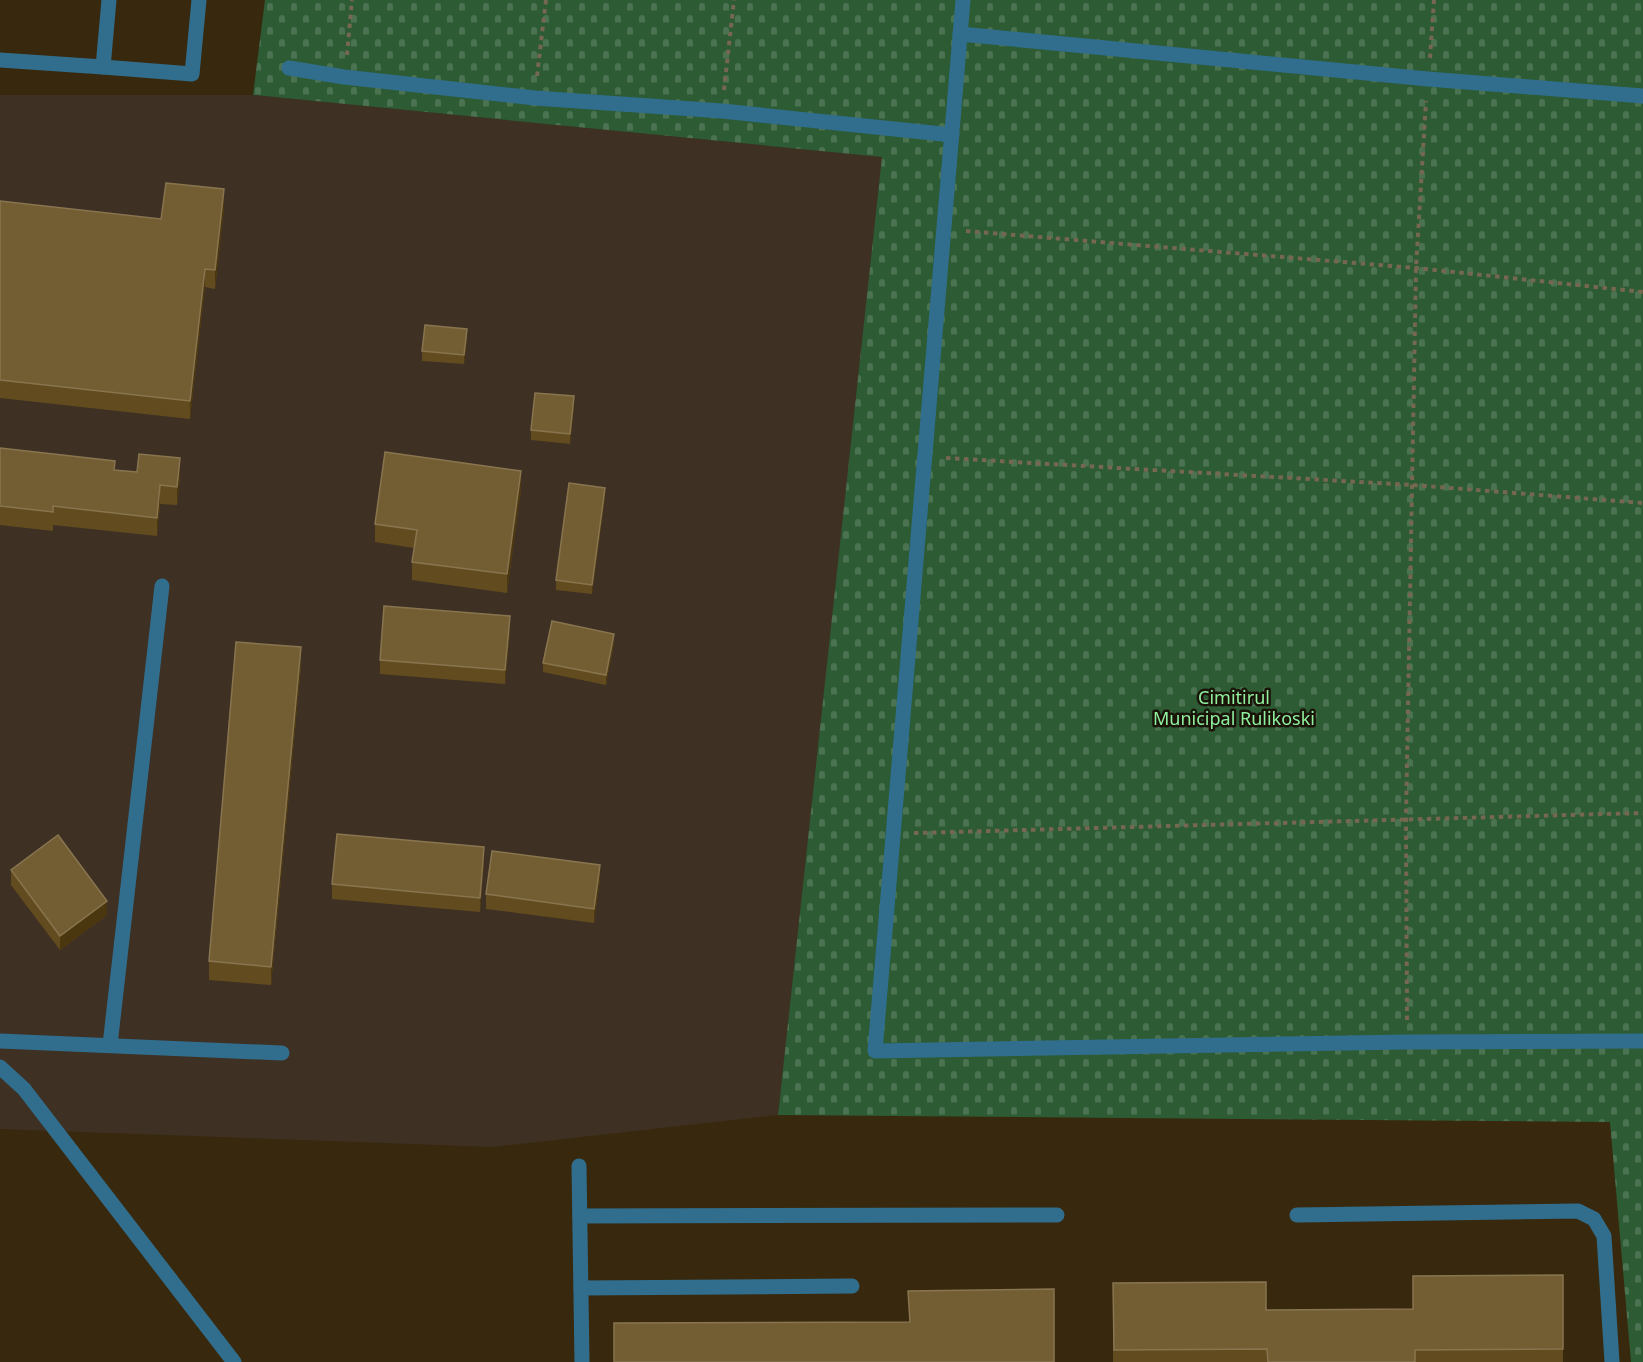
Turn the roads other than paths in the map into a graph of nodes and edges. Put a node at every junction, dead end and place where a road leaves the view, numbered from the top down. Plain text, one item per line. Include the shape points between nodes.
1 (109, 0) edge
2 (199, 0) edge
3 (963, 0) edge
4 (960, 34) junction
5 (0, 60) edge
6 (103, 67) junction
7 (289, 68) dead end
8 (1643, 96) edge
9 (951, 135) junction
10 (162, 586) dead end
11 (0, 1041) edge
12 (1643, 1041) edge
13 (110, 1045) junction
14 (282, 1053) dead end
15 (0, 1067) edge
16 (579, 1166) dead end
17 (1057, 1215) dead end
18 (1297, 1215) dead end
19 (580, 1216) junction
20 (852, 1286) dead end
21 (581, 1288) junction
22 (234, 1362) edge
23 (582, 1362) edge
24 (1612, 1362) edge

1 - 6 street
2 - 6 street via 192,74
3 - 4 street
4 - 8 street
4 - 9 street
5 - 6 street
7 - 9 street via 535,98 722,111
9 - 12 street via 875,1052
10 - 13 street
11 - 13 street
13 - 14 street
15 - 22 street via 24,1089
16 - 19 street
17 - 19 street
18 - 24 street via 1578,1211 1594,1219 1604,1236
19 - 21 street
20 - 21 street
21 - 23 street

